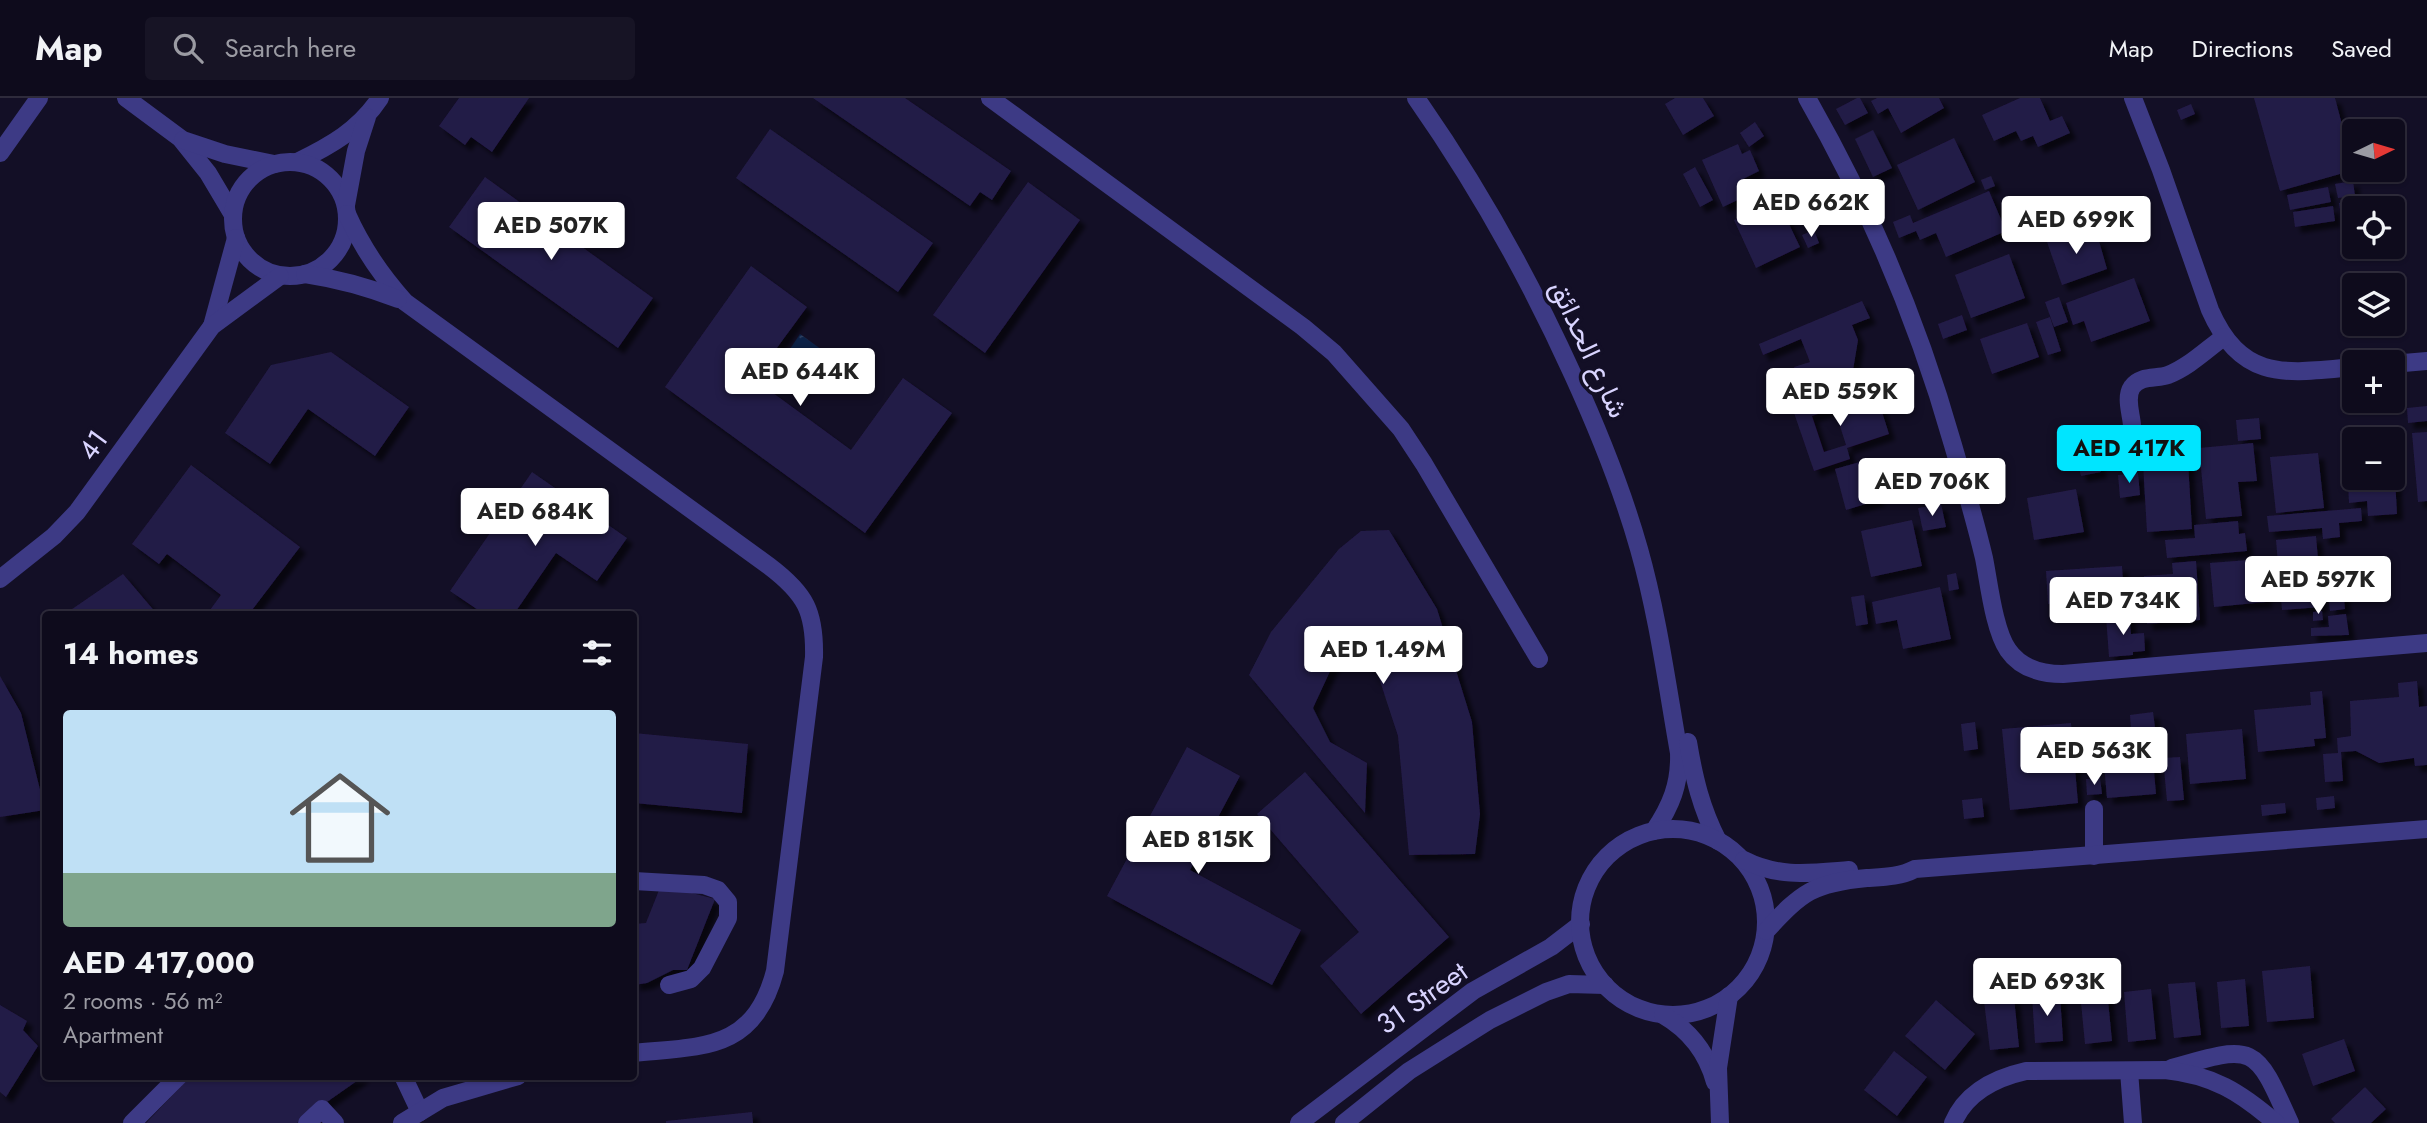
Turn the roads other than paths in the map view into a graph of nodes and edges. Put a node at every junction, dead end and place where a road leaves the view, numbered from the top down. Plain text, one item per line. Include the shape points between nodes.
1 (38, 98) edge
2 (127, 98) edge
3 (380, 98) edge
4 (990, 98) edge
5 (1416, 98) edge
6 (1807, 98) edge
7 (2133, 98) edge
8 (368, 116) junction
9 (180, 138) junction
10 (0, 153) edge
11 (297, 162) junction
12 (274, 164) junction
13 (346, 209) junction
14 (233, 215) junction
15 (236, 238) junction
16 (305, 274) junction
17 (281, 276) junction
18 (405, 302) junction
19 (212, 326) junction
20 (2224, 337) junction
21 (2427, 361) edge
22 (2405, 363) edge
23 (2342, 368) edge
24 (2132, 425) dead end
25 (0, 579) edge
26 (2427, 643) edge
27 (1661, 646) junction
28 (1539, 659) dead end
29 (2094, 809) dead end
30 (2427, 829) edge
31 (1654, 831) junction
32 (1718, 841) junction
33 (2094, 856) junction
34 (1742, 859) junction
35 (1915, 869) junction
36 (637, 881) edge
37 (1581, 924) junction
38 (1766, 931) junction
39 (669, 985) dead end
40 (1605, 985) junction
41 (1728, 996) junction
42 (1662, 1014) junction
43 (637, 1053) edge
44 (2165, 1070) junction
45 (2129, 1071) junction
46 (175, 1080) edge
47 (405, 1080) edge
48 (504, 1080) edge
49 (1718, 1092) junction
50 (420, 1112) junction
51 (132, 1123) edge
52 (307, 1123) edge
53 (335, 1123) edge
54 (402, 1123) edge
55 (1299, 1123) edge
56 (1344, 1123) edge
57 (1720, 1123) edge
58 (1953, 1123) edge
59 (2133, 1123) edge
60 (2276, 1123) edge
61 (2290, 1123) edge

1 - 10 street
2 - 9 street
3 - 8 street
4 - 28 street via 1334,353 1401,429
5 - 27 street, شارع الحدائق via 1512,251 1596,426 1636,539
6 - 26 street via 1851,182 1914,328 1975,520 1999,632 2008,651 2023,666 2043,674 2063,674
7 - 20 street
8 - 11 street via 342,138
8 - 13 street via 356,151
9 - 12 street
9 - 14 street
11 - 12 street
11 - 13 street via 328,176
12 - 14 street via 246,183
13 - 16 street via 345,233 337,252 323,266
13 - 18 street via 381,276
14 - 15 street
15 - 17 street via 253,263
15 - 19 street
16 - 17 street
16 - 18 street via 362,286
17 - 19 street
18 - 43 street via 791,582 806,605 814,631 814,657 769,995 756,1016 716,1043
19 - 25 street, 41 via 77,512
20 - 23 street via 2248,359 2268,369 2290,373
20 - 24 street via 2177,370 2135,383 2128,397
21 - 22 street
27 - 31 street via 1680,773 1670,804
27 - 32 street via 1675,670 1693,778
29 - 33 street
30 - 33 street
31 - 32 street via 1687,830
31 - 37 street via 1605,858 1587,889
32 - 34 street
33 - 35 street
34 - 35 street via 1788,874 1902,865
34 - 38 street via 1762,894
35 - 38 street via 1814,889 1795,900
36 - 39 street via 704,885 718,890 728,902 728,918 702,968 684,982
37 - 40 street via 1586,953
37 - 55 street, 31 Street via 1551,947 1473,991
38 - 41 street via 1756,965
40 - 42 street via 1629,1003
40 - 56 street, 31 Street via 1569,984 1490,1020 1409,1071
41 - 42 street via 1697,1012
41 - 49 street
42 - 49 street via 1695,1041
44 - 45 street
44 - 60 street via 2222,1084
44 - 61 street via 2228,1053 2246,1055 2263,1067
45 - 58 street via 2005,1076 1969,1099
45 - 59 street
46 - 51 street
47 - 50 street
48 - 50 street via 443,1098
49 - 57 street
50 - 54 street
52 - 53 street via 323,1109

